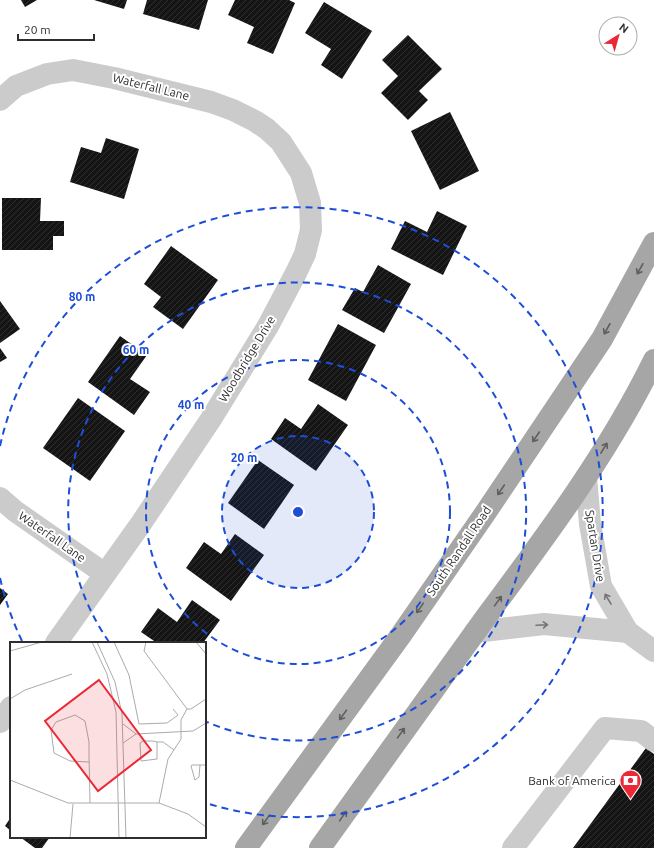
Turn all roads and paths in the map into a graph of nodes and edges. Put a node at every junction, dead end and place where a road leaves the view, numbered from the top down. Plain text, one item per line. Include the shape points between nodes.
1 (0, 100) edge
2 (292, 157) joint
3 (654, 243) edge
4 (654, 360) edge
5 (586, 477) junction
6 (0, 498) edge
7 (104, 574) junction
8 (475, 632) junction
9 (628, 632) junction
10 (57, 642) edge
11 (654, 651) edge
12 (10, 708) edge
13 (0, 722) edge
14 (654, 741) edge
15 (246, 848) edge
16 (320, 848) edge
17 (513, 848) edge

1 - 2 street, Waterfall Lane via 16,86 47,74 73,70 100,75 211,102 233,110 267,129
2 - 7 street, Woodbridge Drive via 301,172 311,211 309,240 296,273 268,326 211,419
3 -> 15 main road, South Randall Road via 602,339 486,512 401,635
5 -> 4 main road via 636,397
8 -> 5 main road
9 -> 5 street, Spartan Drive via 601,586 590,524
6 - 7 street, Waterfall Lane
7 - 10 street, Woodbridge Drive
8 -> 9 street via 544,624
16 -> 8 main road
9 - 11 street, Spartan Drive
12 - 13 street
14 - 17 street via 641,731 605,728

